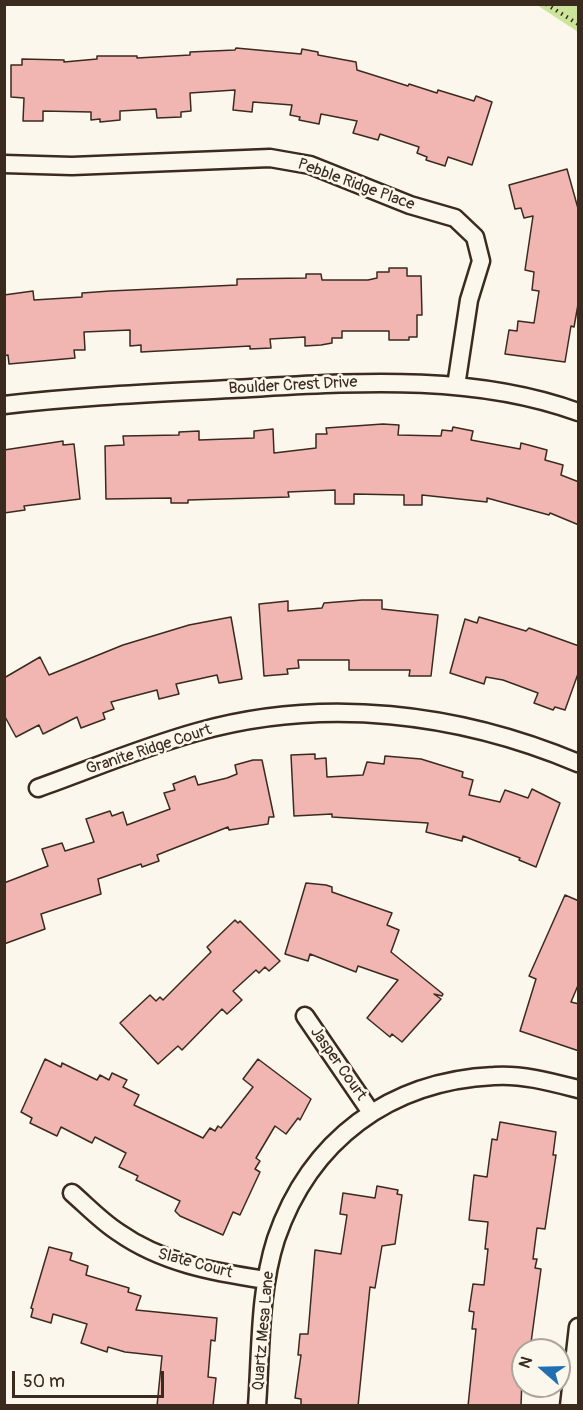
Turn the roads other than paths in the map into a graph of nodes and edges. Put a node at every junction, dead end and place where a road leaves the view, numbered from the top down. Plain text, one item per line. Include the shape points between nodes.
1 (4, 164) edge
2 (456, 386) junction
3 (4, 405) edge
4 (579, 412) edge
5 (579, 763) edge
6 (38, 788) dead end
7 (305, 1016) dead end
8 (579, 1089) edge
9 (370, 1111) junction
10 (72, 1193) dead end
11 (266, 1280) junction
12 (579, 1327) edge
13 (256, 1406) edge
14 (569, 1406) edge

1 - 2 street, Pebble Ridge Place via 72,166 270,158 310,165 410,205 455,218 475,237 481,261 469,300
2 - 3 street, Boulder Crest Drive via 358,382 63,398
2 - 4 street, Boulder Crest Drive
5 - 6 street, Granite Ridge Court via 499,734 445,722 370,713 302,716 241,722 196,732
7 - 9 street, Jasper Court
8 - 9 street, Quartz Mesa Lane via 537,1078 495,1076 456,1080 413,1092
9 - 11 street, Quartz Mesa Lane via 310,1170 276,1239
10 - 11 street, Slate Court via 117,1232 146,1250 209,1271
11 - 13 street, Quartz Mesa Lane
12 - 14 street

